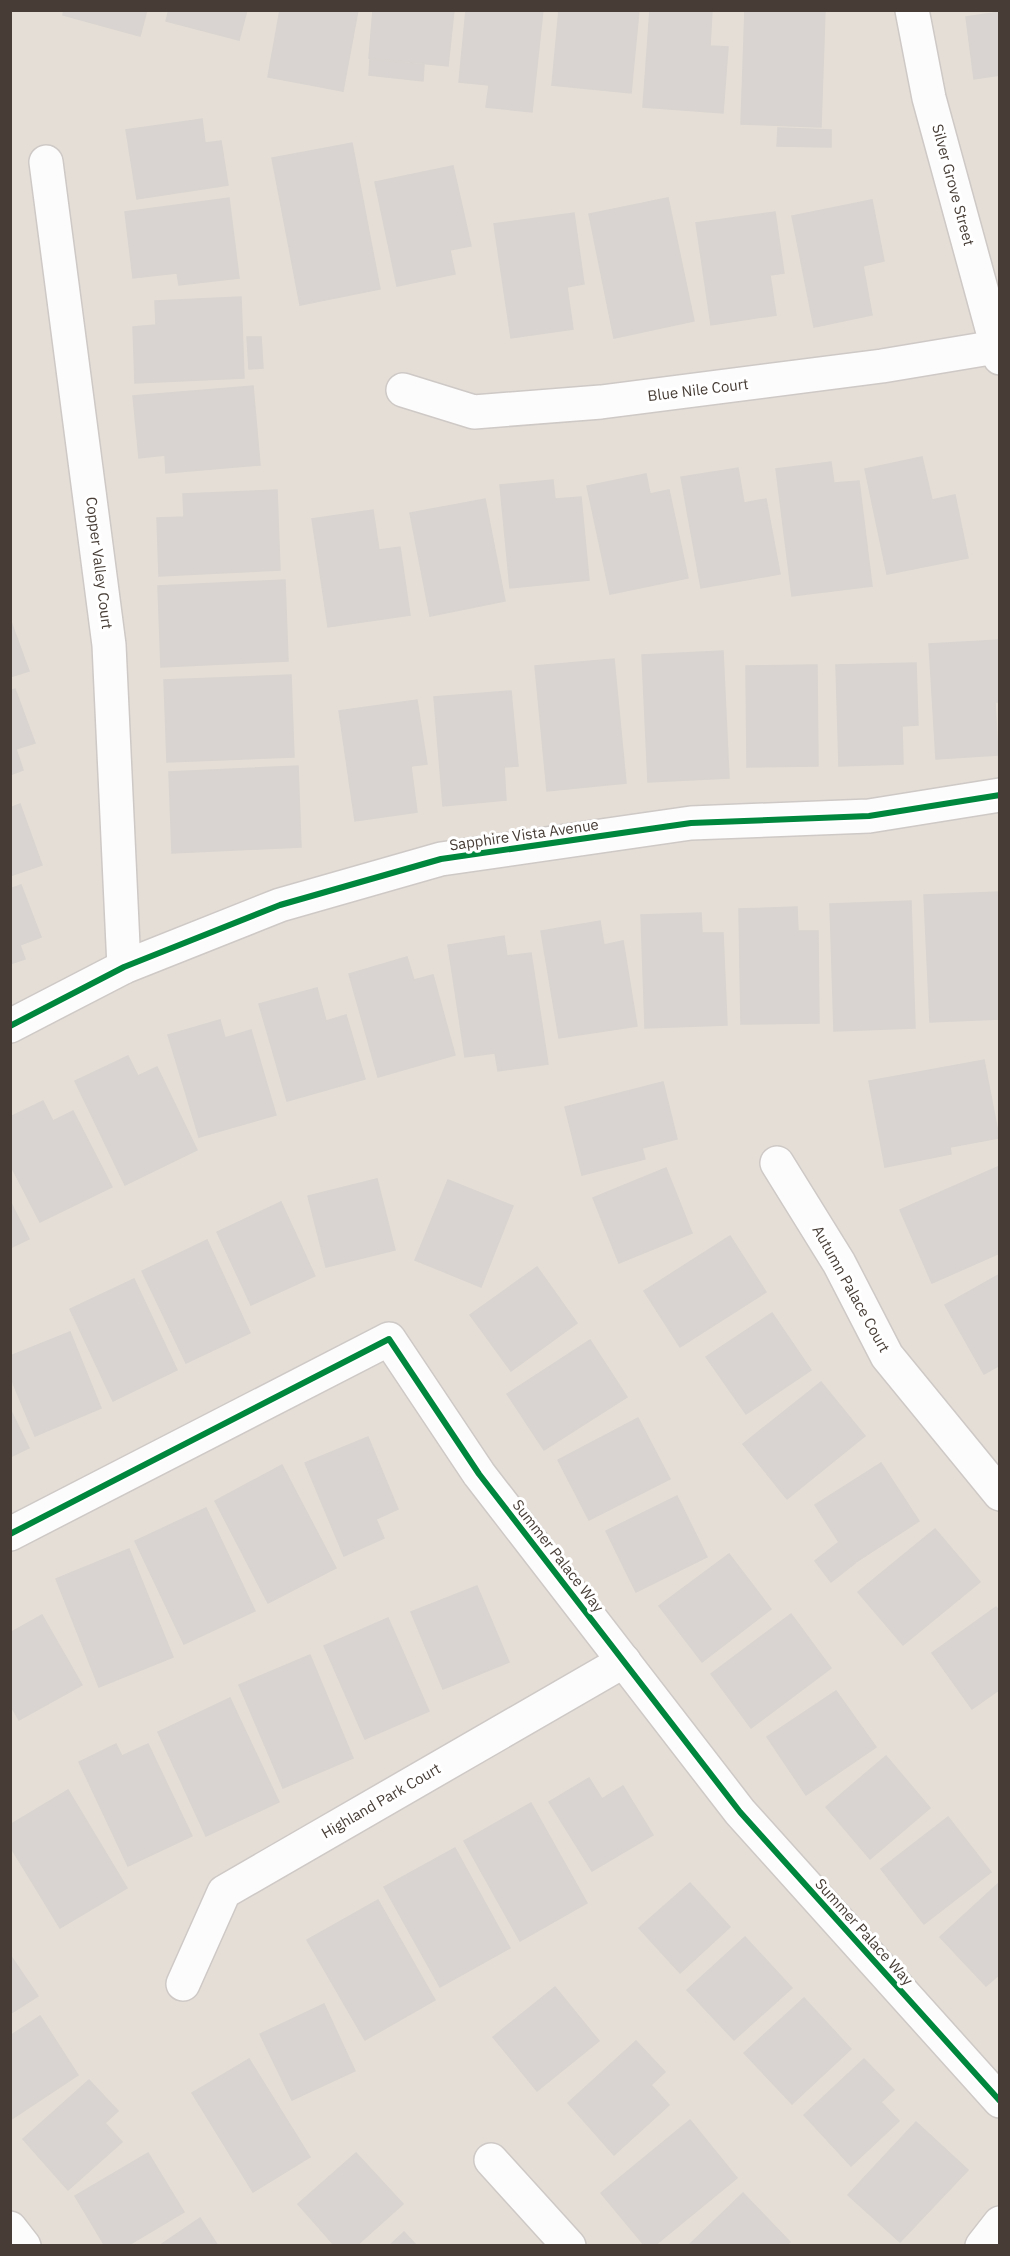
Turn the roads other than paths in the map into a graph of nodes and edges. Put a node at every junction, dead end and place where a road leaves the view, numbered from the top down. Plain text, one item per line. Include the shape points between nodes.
1 (912, 10) edge
2 (46, 162) dead end
3 (998, 353) edge
4 (403, 390) dead end
5 (999, 795) edge
6 (123, 967) junction
7 (10, 1026) edge
8 (777, 1163) dead end
9 (999, 1494) edge
10 (10, 1534) edge
11 (624, 1660) junction
12 (183, 1984) dead end
13 (999, 2101) edge
14 (491, 2160) dead end
15 (999, 2223) edge
16 (10, 2228) edge
17 (24, 2246) edge
18 (569, 2246) edge
19 (982, 2246) edge

1 - 3 street, Silver Grove Street via 929,98
2 - 6 street, Copper Valley Court via 109,645
3 - 4 street, Blue Nile Court via 601,402 474,412
5 - 6 street, Sapphire Vista Avenue via 869,816 691,823 441,859 280,905
6 - 7 street, Sapphire Vista Avenue
8 - 9 street, Autumn Palace Court via 839,1263 887,1356
10 - 11 street, Summer Palace Way via 389,1339 479,1474
11 - 12 street, Highland Park Court via 224,1892
11 - 13 street, Summer Palace Way via 740,1812
14 - 18 street
15 - 19 street
16 - 17 street

